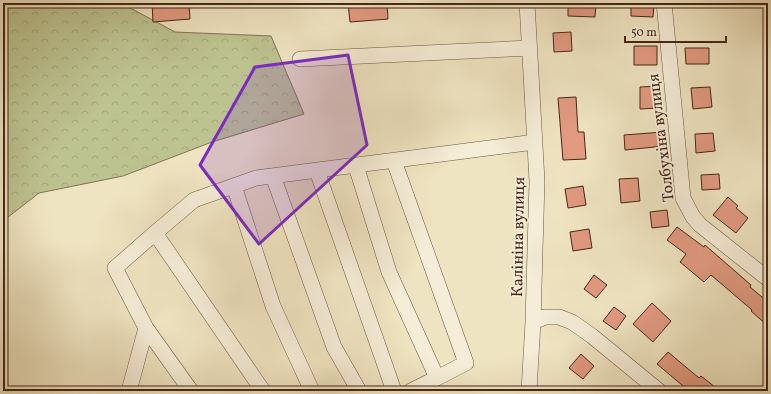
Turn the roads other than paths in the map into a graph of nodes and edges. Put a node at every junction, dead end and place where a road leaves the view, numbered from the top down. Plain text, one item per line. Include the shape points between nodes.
1 (527, 3) edge
2 (664, 3) edge
3 (529, 48) junction
4 (300, 59) dead end
5 (535, 142) junction
6 (394, 161) junction
7 (356, 166) junction
8 (317, 171) junction
9 (273, 176) junction
10 (234, 186) junction
11 (154, 233) junction
12 (768, 279) edge
13 (533, 322) junction
14 (146, 328) junction
15 (437, 378) junction
16 (129, 391) edge
17 (191, 391) edge
18 (263, 391) edge
19 (312, 391) edge
20 (359, 391) edge
21 (394, 391) edge
22 (411, 391) edge
23 (530, 391) edge
24 (658, 391) edge

1 - 3 street, Калініна вулиця
2 - 12 street, Толбухіна вулиця via 683,198 700,225
3 - 4 street
3 - 5 street, Калініна вулиця
5 - 6 street
5 - 13 street, Калініна вулиця via 537,181
6 - 7 street
6 - 15 street via 466,363
7 - 8 street
7 - 15 street via 389,272
8 - 9 street
8 - 21 street
9 - 10 street via 256,178
9 - 20 street via 334,347
10 - 11 street via 194,200
10 - 19 street via 273,306
11 - 14 street via 115,268
11 - 18 street
13 - 23 street, Калініна вулиця
13 - 24 street via 545,317 559,317 572,322
14 - 16 street
14 - 17 street
15 - 22 street

